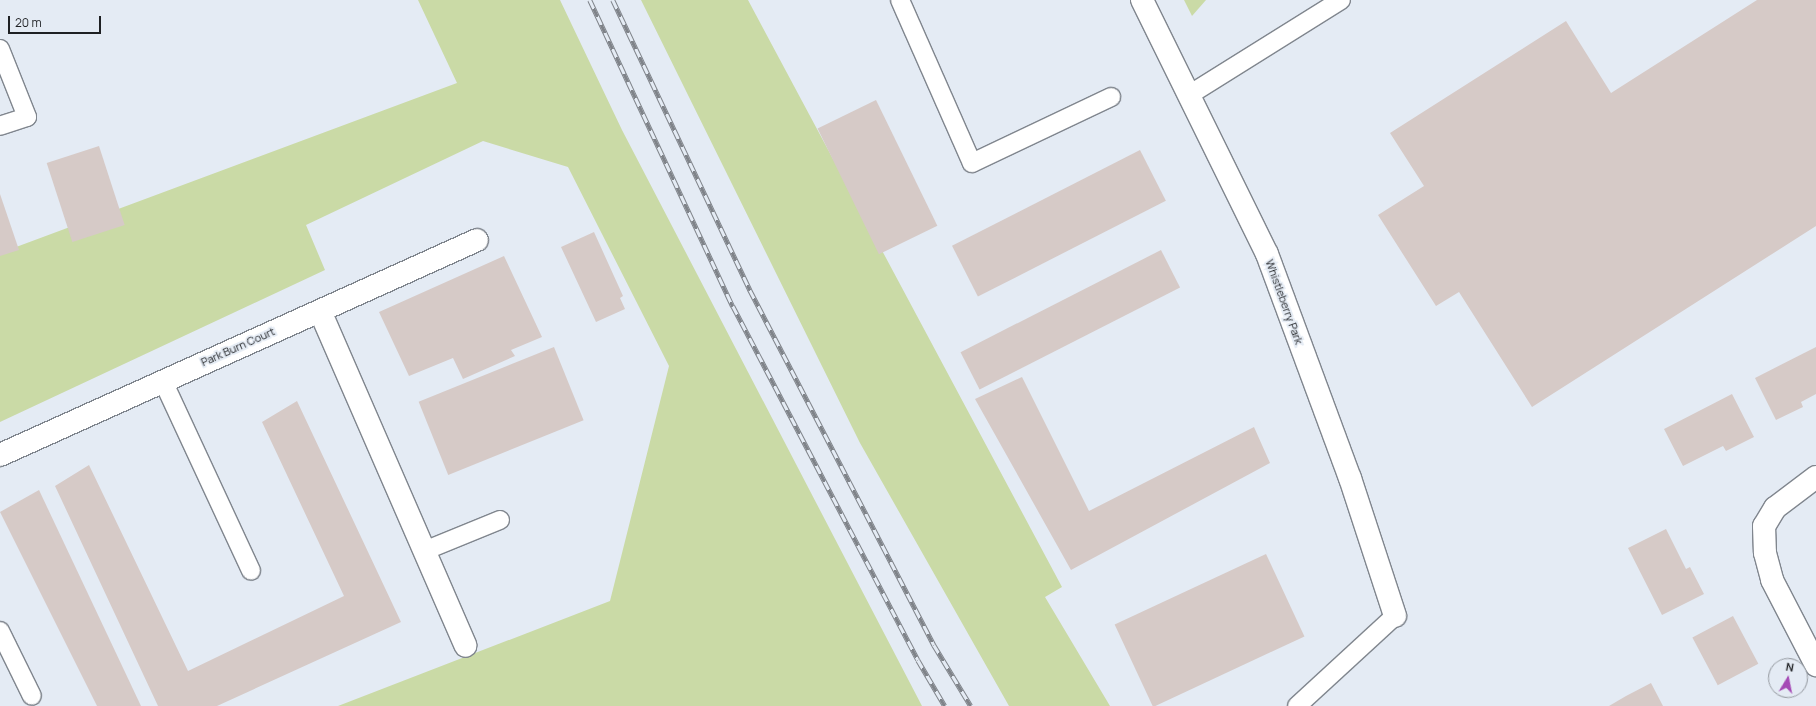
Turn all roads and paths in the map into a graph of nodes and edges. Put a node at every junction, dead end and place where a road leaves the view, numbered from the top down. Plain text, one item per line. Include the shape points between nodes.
1 (900, 0) edge
2 (1142, 0) edge
3 (1341, 0) edge
4 (0, 49) edge
5 (1189, 95) junction
6 (1112, 97) dead end
7 (0, 126) edge
8 (477, 240) dead end
9 (320, 311) junction
10 (163, 381) junction
11 (0, 455) edge
12 (1816, 477) edge
13 (500, 520) dead end
14 (424, 551) junction
15 (251, 571) dead end
16 (1395, 616) joint
17 (0, 631) edge
18 (466, 646) dead end
19 (1816, 665) edge
20 (32, 696) dead end
21 (1297, 706) edge

1 - 6 lane via 972,163
2 - 5 street, Whistleberry Park
3 - 5 lane
4 - 7 lane via 27,117
5 - 16 street, Whistleberry Park via 1267,254 1350,478
8 - 9 street, Park Burn Court
9 - 10 street, Park Burn Court
9 - 14 street
10 - 11 street, Park Burn Court
10 - 15 lane
12 - 19 street via 1775,508 1764,526 1765,553 1772,580
13 - 14 lane
14 - 18 street
16 - 21 lane
17 - 20 lane

